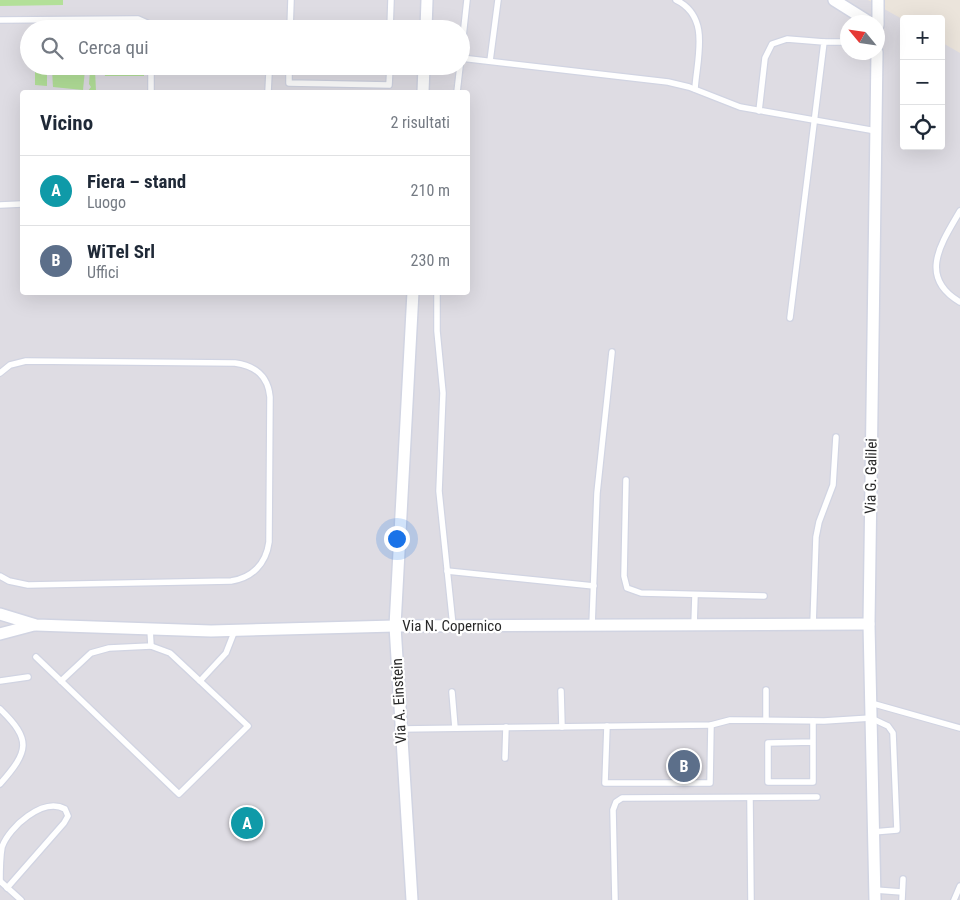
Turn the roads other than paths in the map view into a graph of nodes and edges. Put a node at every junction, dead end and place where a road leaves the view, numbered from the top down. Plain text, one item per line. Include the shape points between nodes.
1 (291, 0) edge
2 (391, 0) edge
3 (427, 0) edge
4 (467, 0) edge
5 (498, 0) edge
6 (676, 0) edge
7 (834, 0) edge
8 (878, 0) edge
9 (858, 15) edge
10 (878, 15) edge
11 (0, 20) edge
12 (140, 20) edge
13 (290, 20) edge
14 (390, 20) edge
15 (426, 20) edge
16 (465, 20) edge
17 (824, 42) junction
18 (840, 42) edge
19 (470, 58) edge
20 (877, 60) edge
21 (490, 61) junction
22 (151, 75) edge
23 (269, 75) edge
24 (289, 75) edge
25 (390, 75) edge
26 (423, 75) edge
27 (459, 75) edge
28 (151, 90) edge
29 (268, 90) edge
30 (422, 90) edge
31 (458, 90) edge
32 (695, 90) junction
33 (759, 110) junction
34 (815, 120) junction
35 (877, 131) junction
36 (20, 204) edge
37 (0, 205) edge
38 (960, 211) edge
39 (413, 295) edge
40 (437, 295) edge
41 (960, 302) edge
42 (790, 318) dead end
43 (612, 352) dead end
44 (0, 373) edge
45 (836, 436) dead end
46 (626, 480) dead end
47 (446, 571) junction
48 (0, 576) edge
49 (594, 586) junction
50 (694, 595) junction
51 (764, 596) dead end
52 (0, 614) edge
53 (869, 624) junction
54 (36, 625) junction
55 (813, 625) junction
56 (395, 626) junction
57 (454, 626) junction
58 (592, 626) junction
59 (694, 626) junction
60 (150, 629) junction
61 (235, 630) junction
62 (0, 634) edge
63 (151, 646) junction
64 (36, 657) dead end
65 (28, 677) dead end
66 (0, 681) edge
67 (61, 681) junction
68 (200, 681) junction
69 (766, 690) dead end
70 (452, 692) dead end
71 (561, 692) dead end
72 (870, 703) junction
73 (0, 709) edge
74 (871, 718) junction
75 (766, 720) junction
76 (813, 721) junction
77 (711, 725) junction
78 (607, 726) junction
79 (506, 727) junction
80 (562, 727) junction
81 (455, 728) junction
82 (960, 728) edge
83 (401, 729) junction
84 (813, 742) junction
85 (505, 758) dead end
86 (0, 784) edge
87 (817, 798) dead end
88 (750, 799) junction
89 (874, 832) junction
90 (903, 879) dead end
91 (0, 881) edge
92 (960, 886) edge
93 (7, 888) junction
94 (902, 892) junction
95 (875, 895) edge
96 (21, 900) edge
97 (412, 900) edge
98 (615, 900) edge
99 (750, 900) edge
100 (902, 900) edge
101 (954, 900) edge

1 - 13 lane
2 - 14 lane
3 - 15 street
4 - 16 lane
5 - 21 lane
6 - 32 lane via 690,9 698,23
7 - 9 street
8 - 10 street
11 - 12 lane
17 - 18 lane
17 - 33 lane via 786,39 772,44 765,58
17 - 34 lane
19 - 21 lane
20 - 35 street, Via G. Galilei
21 - 32 lane via 668,82
22 - 28 lane
23 - 29 lane
24 - 25 lane via 289,83 389,85
26 - 30 street
27 - 31 lane
32 - 33 lane via 724,102
33 - 34 lane
34 - 35 lane
34 - 42 lane
35 - 53 street, Via G. Galilei
36 - 37 lane
38 - 41 lane via 941,245 936,265 944,290
39 - 56 street, Via A. Einstein
40 - 47 lane via 443,393 439,491
43 - 49 lane via 598,484
44 - 48 lane via 10,365 26,361 235,363 255,369 264,377 270,389 270,407 269,542 265,558 250,575 231,581 28,585 10,582
45 - 55 lane via 832,484 816,532
46 - 50 lane via 624,576 627,588 641,593
47 - 49 lane
47 - 57 lane
49 - 58 lane
50 - 51 lane
50 - 59 lane
52 - 54 street
53 - 55 street, Via N. Copernico
53 - 72 street, Via G. Galilei
54 - 60 street, Via N. Copernico
54 - 62 street
55 - 59 street, Via N. Copernico
56 - 57 street, Via N. Copernico
56 - 61 street, Via N. Copernico
56 - 83 street, Via A. Einstein
57 - 58 street, Via N. Copernico
58 - 59 street, Via N. Copernico
60 - 61 street, Via N. Copernico
60 - 63 lane
61 - 68 lane via 226,653
63 - 67 lane via 109,648 91,653
63 - 68 lane via 170,653
64 - 67 lane
65 - 66 lane
67 - 68 lane via 179,794 248,726
69 - 75 lane
70 - 81 lane
71 - 80 lane
72 - 74 street, Via G. Galilei
72 - 82 lane
73 - 86 lane via 19,728 23,743 17,764
74 - 76 lane
74 - 89 street, Via G. Galilei
74 - 89 lane via 888,726 893,733 897,830
75 - 76 lane
75 - 77 lane via 730,720
76 - 84 lane
77 - 78 lane
77 - 78 lane via 710,783 605,783
78 - 80 lane
79 - 80 lane
79 - 81 lane
79 - 85 lane
81 - 83 lane
83 - 97 street, Via A. Einstein
84 - 84 lane via 768,743 768,782 813,782
87 - 88 lane
88 - 98 lane via 618,800 613,810
88 - 99 lane
89 - 95 street, Via G. Galilei
90 - 94 lane
91 - 93 lane
91 - 93 lane via 2,847 17,827 37,809 54,806 65,809 68,816 64,824
92 - 101 lane
93 - 96 lane
94 - 95 lane
94 - 100 lane

